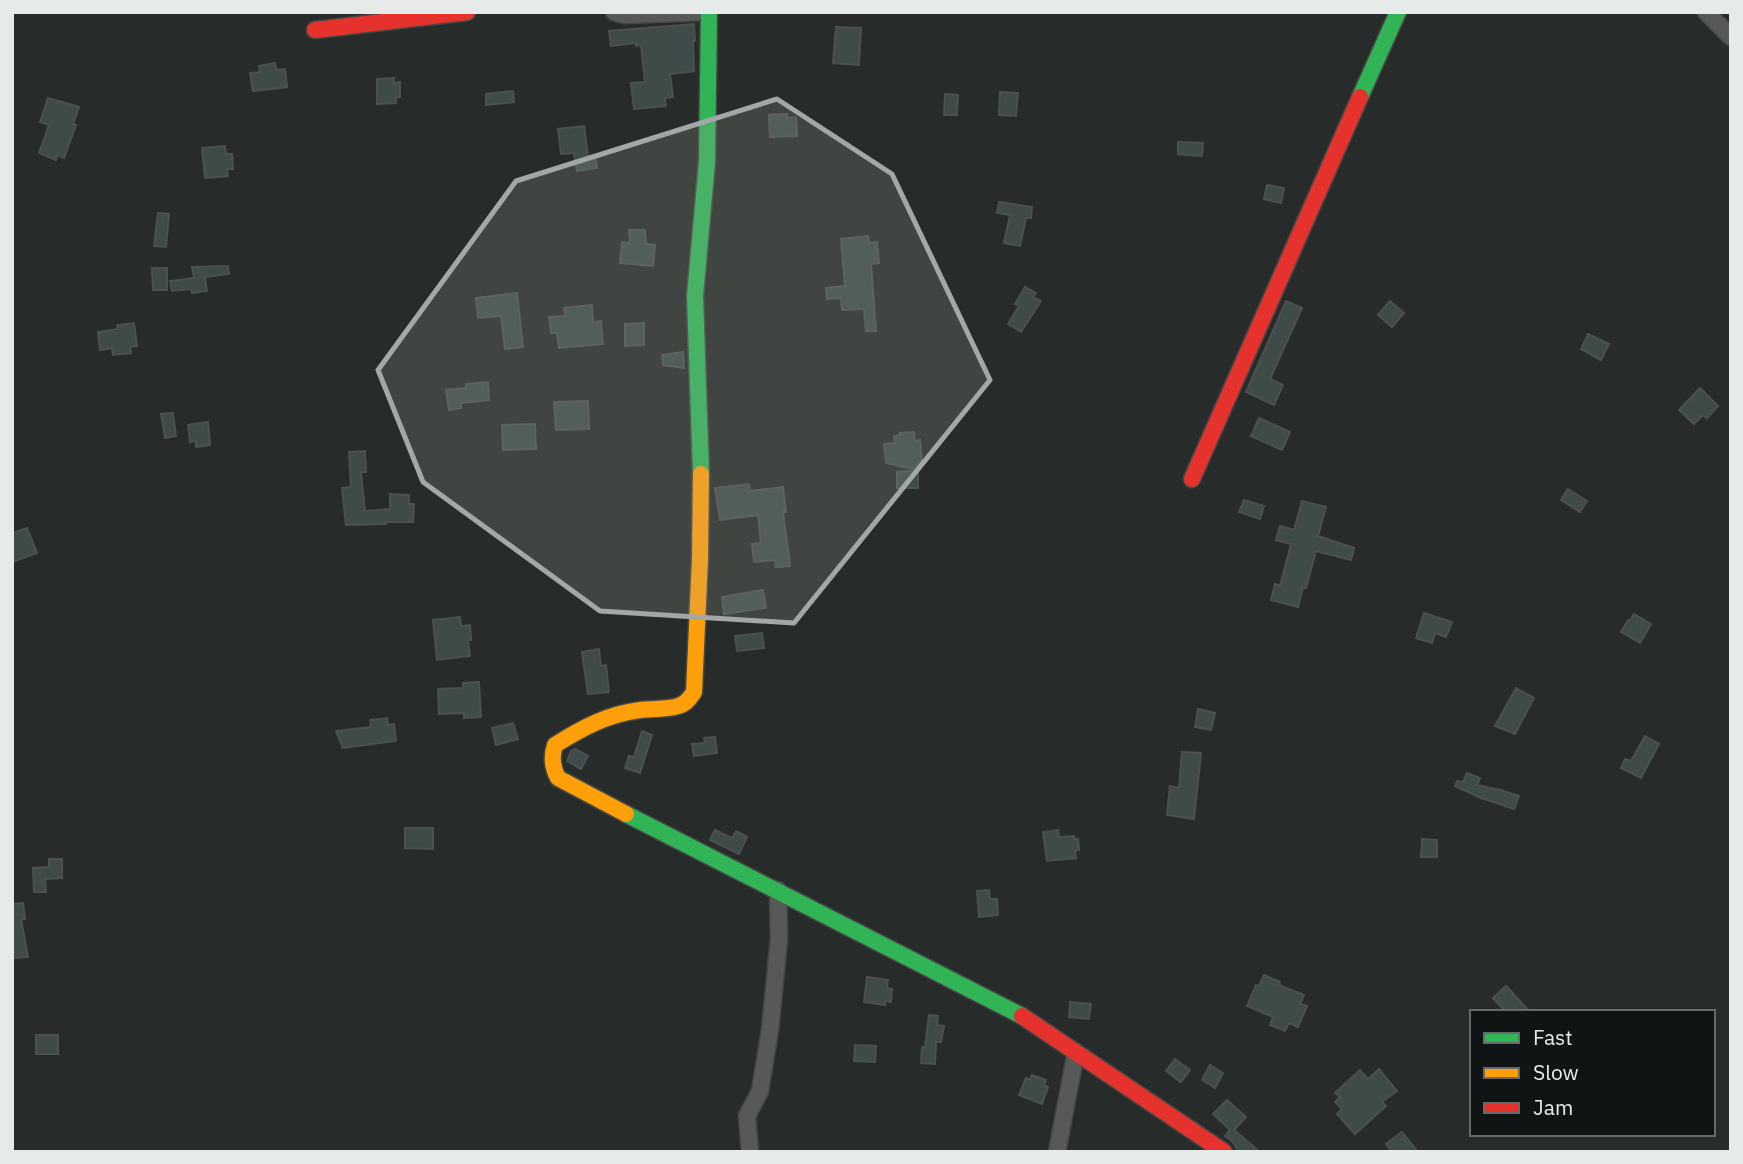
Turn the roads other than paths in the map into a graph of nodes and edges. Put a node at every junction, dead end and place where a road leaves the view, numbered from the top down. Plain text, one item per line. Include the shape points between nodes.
1 (467, 12) edge
2 (614, 12) edge
3 (708, 12) edge
4 (1398, 12) edge
5 (1706, 12) edge
6 (314, 30) dead end
7 (1731, 37) edge
8 (1192, 478) dead end
9 (778, 890) junction
10 (1076, 1052) junction
11 (750, 1152) edge
12 (1057, 1152) edge
13 (1224, 1152) edge

1 - 6 street
2 - 3 street
3 - 9 street via 706,162 695,296 701,559 694,692 678,706 638,710 590,724 555,746 552,763 558,778
4 - 8 street
5 - 7 street
9 - 10 street via 1018,1013
9 - 11 street via 771,1030 760,1091 747,1116
10 - 12 street
10 - 13 street

